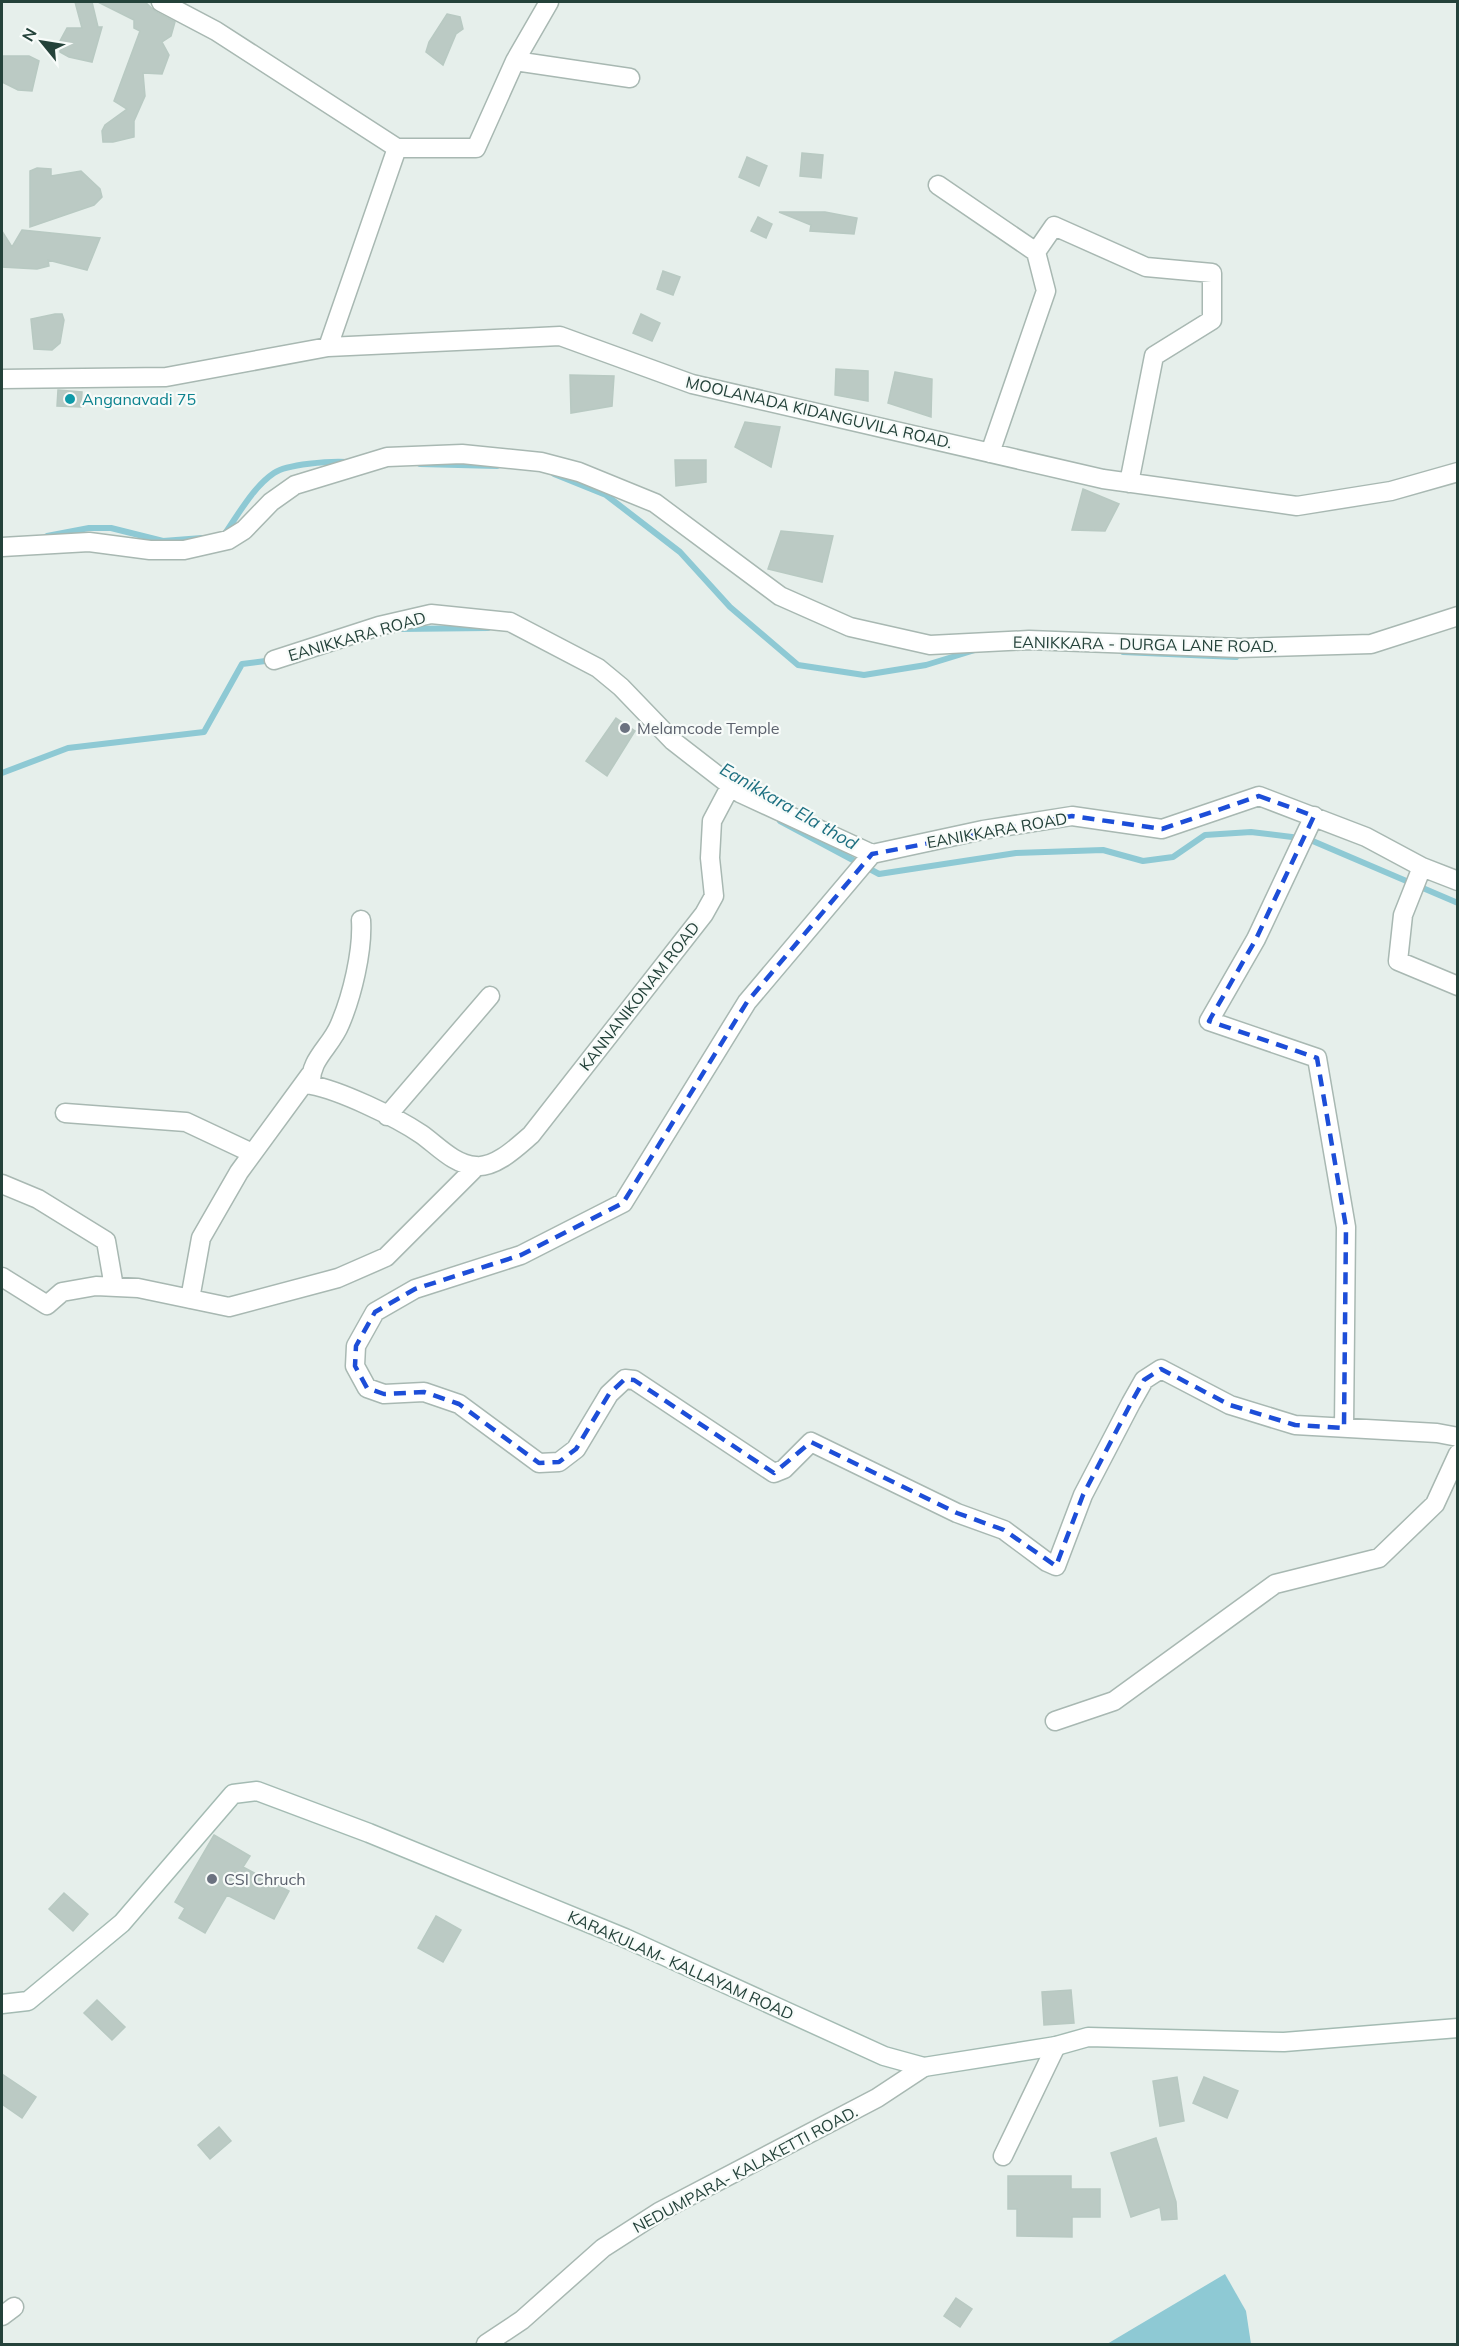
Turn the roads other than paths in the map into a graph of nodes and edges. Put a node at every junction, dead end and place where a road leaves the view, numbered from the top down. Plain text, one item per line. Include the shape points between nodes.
1 (161, 2) edge
2 (549, 2) edge
3 (515, 61) junction
4 (630, 78) dead end
5 (397, 148) junction
6 (938, 185) dead end
7 (1036, 252) junction
8 (328, 347) junction
9 (2, 379) edge
10 (990, 453) junction
11 (1458, 472) edge
12 (1129, 483) junction
13 (2, 547) edge
14 (1458, 616) edge
15 (274, 660) dead end
16 (727, 791) junction
17 (1314, 816) junction
18 (866, 861) junction
19 (1417, 880) junction
20 (1458, 881) edge
21 (361, 920) dead end
22 (1458, 986) edge
23 (490, 996) dead end
24 (310, 1075) junction
25 (65, 1113) dead end
26 (387, 1116) junction
27 (252, 1154) junction
28 (476, 1167) junction
29 (2, 1184) edge
30 (2, 1277) edge
31 (114, 1287) junction
32 (190, 1299) junction
33 (1344, 1428) junction
34 (1458, 1437) edge
35 (1458, 1454) edge
36 (1055, 1721) dead end
37 (2, 2004) edge
38 (1458, 2028) edge
39 (1056, 2046) junction
40 (924, 2067) junction
41 (1003, 2156) dead end
42 (486, 2344) edge

1 - 5 street via 216,31
2 - 3 street
3 - 4 street
3 - 5 street via 476,148
5 - 8 street
6 - 7 street
7 - 10 street via 1046,291
7 - 12 street via 1053,226 1146,267 1212,273 1212,321 1154,356
8 - 9 street, MOOLANADA KIDANGUVILA ROAD. via 166,377
8 - 10 street, MOOLANADA KIDANGUVILA ROAD. via 560,336 692,384
10 - 12 street, MOOLANADA KIDANGUVILA ROAD.
11 - 12 street, MOOLANADA KIDANGUVILA ROAD. via 1391,491 1297,506
13 - 14 street, EANIKKARA - DURGA LANE ROAD. via 89,542 184,550 228,540 295,484 387,457 462,454 541,462 579,472 655,503 780,596 850,627 930,645 1029,639 1240,648 1371,644
15 - 16 street, EANIKKARA ROAD via 379,626 431,614 510,622 598,668
16 - 18 street, EANIKKARA ROAD via 825,834
16 - 28 street, KANNANIKONAM ROAD via 712,821 714,896 704,914 531,1135 512,1151
17 - 18 street, EANIKKARA ROAD via 1259,796 1162,829 1072,816 983,830
17 - 19 street, EANIKKARA ROAD via 1366,837
17 - 33 street via 1256,939 1209,1021 1317,1058 1346,1227
18 - 33 street via 747,1002 623,1203 521,1255 415,1289 375,1312 356,1346 355,1366 367,1388 384,1394 424,1392 459,1404 539,1463 559,1462 576,1449 609,1394 625,1379 634,1380 774,1473 784,1469 811,1442 957,1513 1004,1530 1056,1566 1083,1495 1131,1403 1144,1380 1161,1369 1230,1405 1295,1425
19 - 20 street, EANIKKARA ROAD
19 - 22 street via 1403,915 1398,961
21 - 24 street via 352,992 339,1027
23 - 26 street
24 - 26 street via 311,1085
24 - 27 street
25 - 27 street via 186,1122
26 - 28 street via 420,1133 444,1153
27 - 32 street via 201,1238
28 - 32 street, KANNANIKONAM ROAD via 386,1257 372,1264 302,1289 229,1307
29 - 31 street via 38,1199 106,1241
30 - 31 street, KANNANIKONAM ROAD via 47,1305 62,1292 74,1288
31 - 32 street, KANNANIKONAM ROAD
33 - 34 street
35 - 36 street via 1435,1504 1379,1558 1275,1584 1114,1701
37 - 40 street, KARAKULAM- KALLAYAM ROAD via 28,2001 122,1923 233,1794 257,1791 625,1938 884,2056
38 - 39 street, KARAKULAM- KALLAYAM ROAD via 1284,2042 1088,2037
39 - 40 street, KARAKULAM- KALLAYAM ROAD
39 - 41 street
40 - 42 street, NEDUMPARA- KALAKETTI ROAD. via 877,2098 640,2224 603,2248 522,2320

